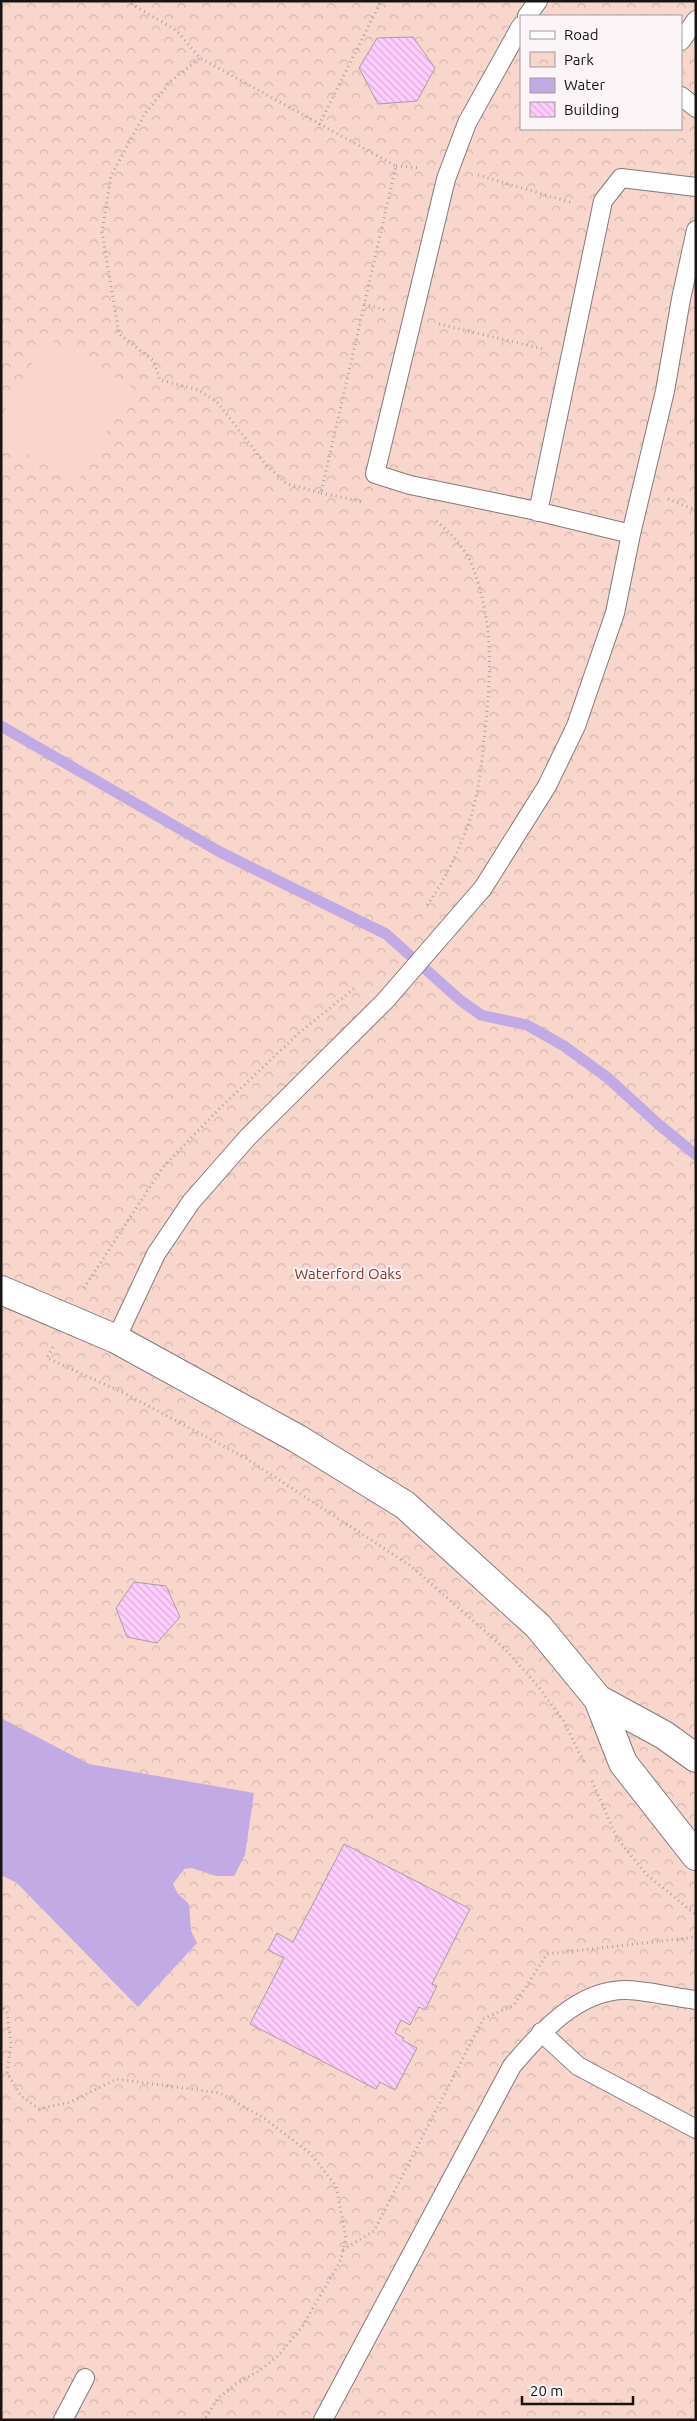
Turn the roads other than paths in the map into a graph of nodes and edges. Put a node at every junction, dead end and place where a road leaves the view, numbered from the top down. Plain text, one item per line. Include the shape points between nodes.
1 (538, 1) edge
2 (528, 15) edge
3 (696, 20) edge
4 (520, 28) edge
5 (682, 40) edge
6 (682, 97) edge
7 (696, 108) edge
8 (696, 187) edge
9 (696, 230) edge
10 (538, 512) junction
11 (631, 534) junction
12 (1, 1290) edge
13 (116, 1340) junction
14 (598, 1699) junction
15 (696, 1758) edge
16 (696, 1856) edge
17 (696, 2000) edge
18 (541, 2032) junction
19 (696, 2129) edge
20 (84, 2378) dead end
21 (63, 2420) edge
22 (323, 2420) edge

1 - 2 lane
3 - 5 lane
4 - 10 lane via 467,123 449,170 375,474 410,485
6 - 7 lane
8 - 10 lane via 621,178 603,201
9 - 11 lane via 665,391
10 - 11 lane
11 - 13 lane via 615,613 576,726 547,786 482,888 384,1001 248,1137 191,1202 156,1254
12 - 13 street
13 - 14 street via 298,1439 405,1506 538,1626
14 - 15 street via 664,1735
14 - 16 street via 623,1763
17 - 18 lane via 626,1990 589,1998
18 - 19 lane via 578,2066
18 - 22 lane via 512,2066
20 - 21 lane

